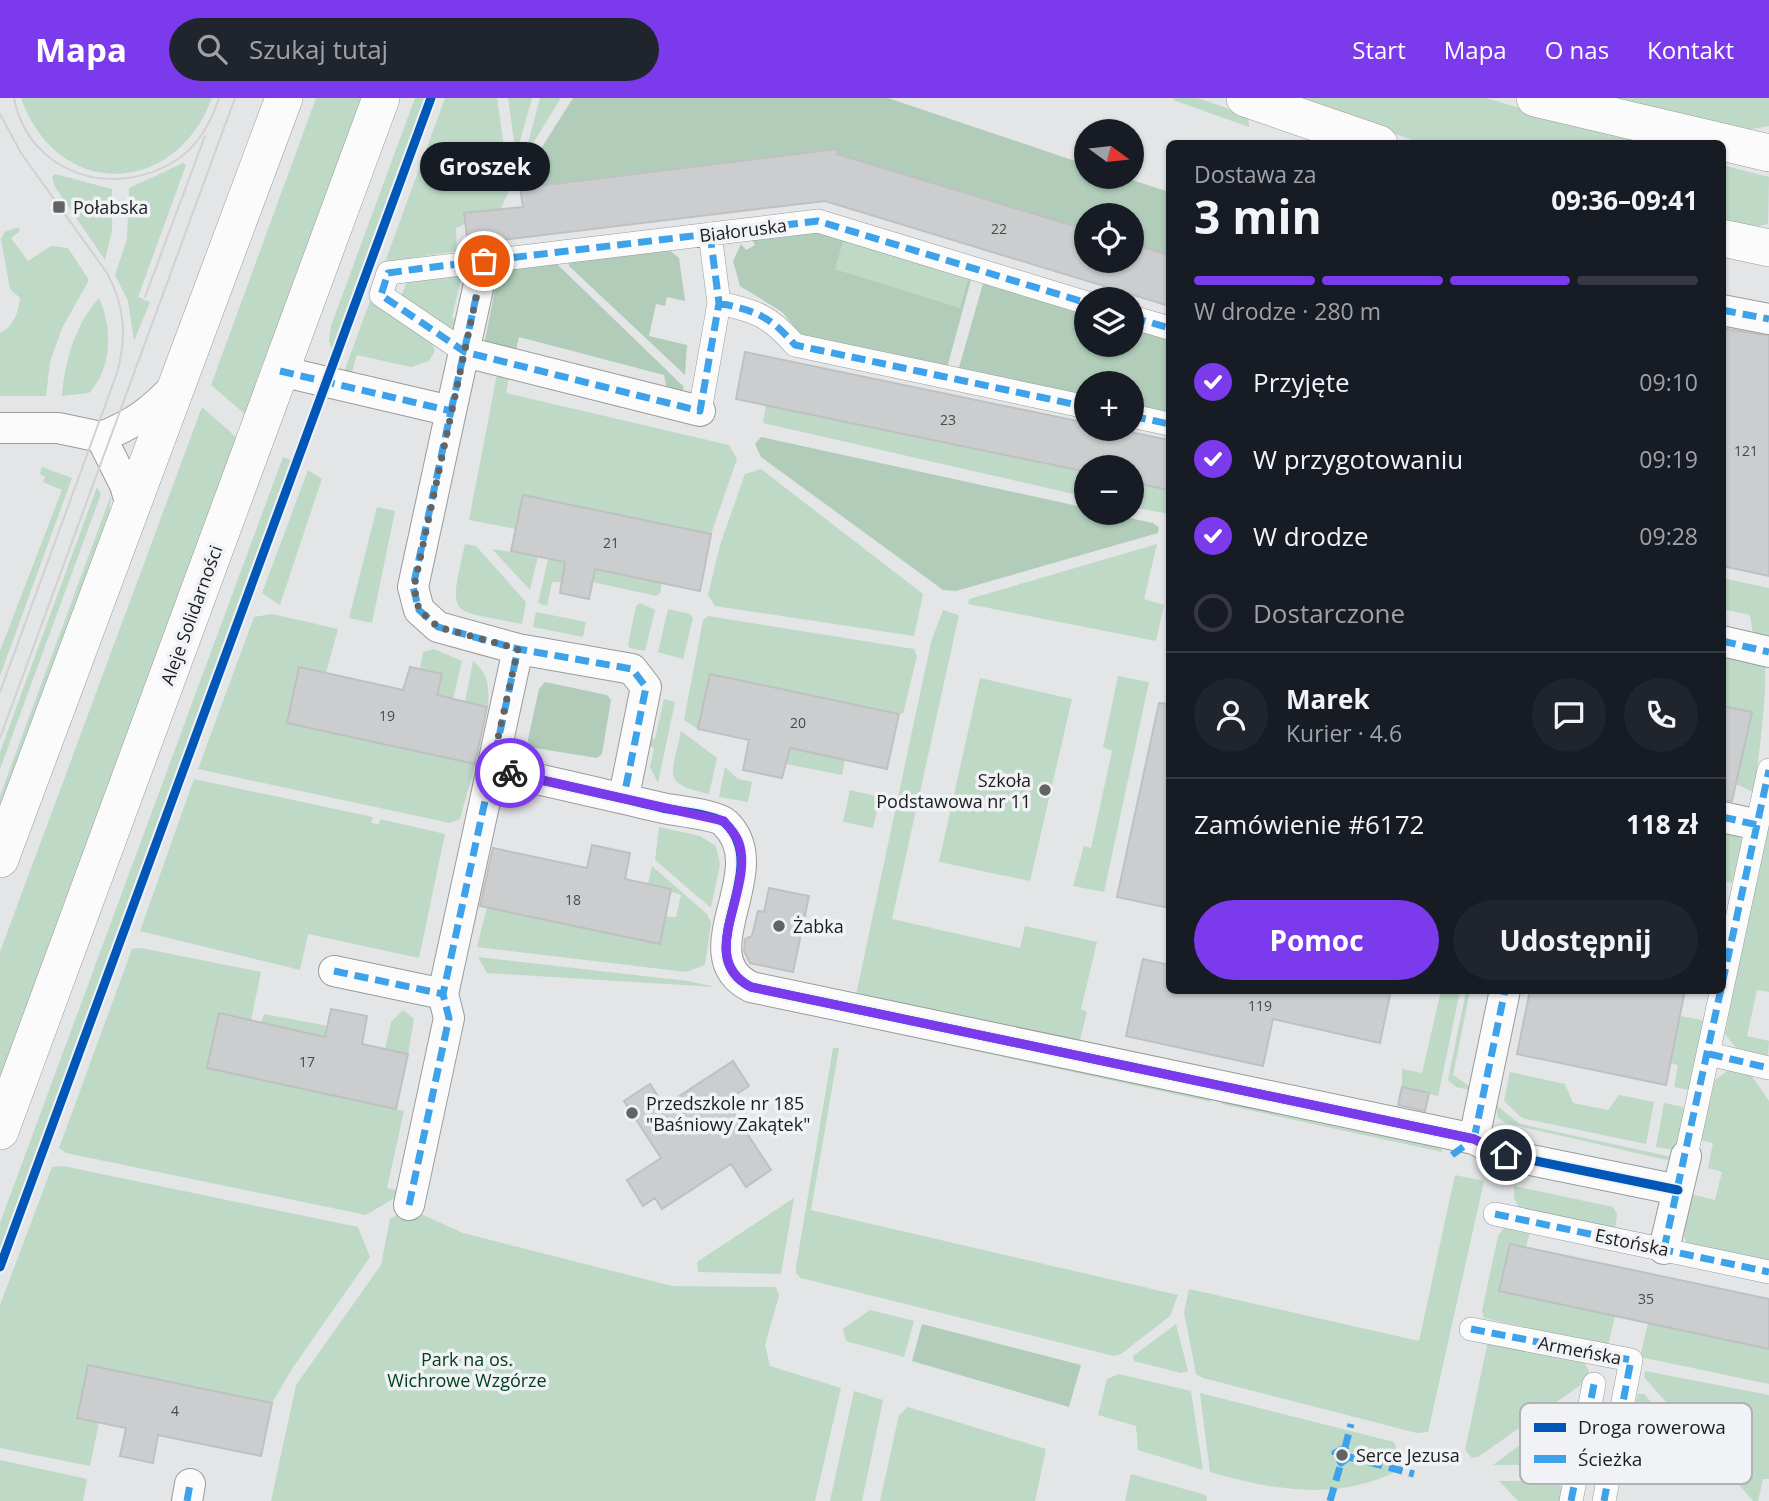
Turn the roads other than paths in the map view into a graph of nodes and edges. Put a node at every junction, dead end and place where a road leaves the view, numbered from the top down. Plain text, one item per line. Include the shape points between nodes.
1 (284, 98) edge
2 (381, 98) edge
3 (1245, 98) edge
4 (1535, 98) edge
5 (1367, 140) edge
6 (1688, 140) edge
7 (1726, 145) edge
8 (1764, 149) edge
9 (710, 234) junction
10 (1726, 239) edge
11 (1767, 246) edge
12 (484, 261) junction
13 (1074, 299) edge
14 (719, 303) junction
15 (1726, 311) edge
16 (1769, 319) edge
17 (1144, 321) edge
18 (1166, 327) edge
19 (464, 352) junction
20 (280, 371) junction
21 (176, 384) junction
22 (1074, 404) edge
23 (451, 411) junction
24 (700, 411) joint
25 (1144, 419) edge
26 (1166, 423) edge
27 (0, 428) edge
28 (101, 437) junction
29 (131, 506) junction
30 (1726, 642) edge
31 (518, 649) junction
32 (1769, 652) edge
33 (491, 769) junction
34 (1769, 770) edge
35 (624, 796) junction
36 (1741, 821) edge
37 (0, 859) edge
38 (1726, 930) edge
39 (334, 971) dead end
40 (443, 994) junction
41 (1504, 994) edge
42 (1717, 994) edge
43 (1709, 1054) junction
44 (1769, 1068) edge
45 (0, 1131) edge
46 (1463, 1147) junction
47 (1686, 1156) joint
48 (1678, 1190) junction
49 (409, 1205) dead end
50 (1495, 1214) dead end
51 (1664, 1249) junction
52 (1769, 1272) edge
53 (1471, 1329) dead end
54 (1594, 1384) dead end
55 (1590, 1403) edge
56 (1623, 1403) edge

1 - 21 street
2 - 20 street, Aleje Solidarności
3 - 5 street
4 - 6 street
7 - 8 street
9 - 12 street, Białoruska
9 - 13 street, Białoruska via 818,221
9 - 14 street
10 - 11 street
12 - 19 street
12 - 19 street, Białoruska via 388,273 382,295
14 - 22 street via 756,311 777,324 795,345
14 - 24 street
15 - 16 street
17 - 18 street
19 - 23 street
19 - 24 street
20 - 23 street
20 - 45 street, Aleje Solidarności
21 - 28 street via 153,410
21 - 29 street
23 - 31 street via 414,587 419,610 438,627
25 - 26 street
27 - 28 street via 58,428
28 - 29 street
29 - 37 street
30 - 32 street
31 - 33 street
31 - 35 street via 632,669 646,687
33 - 35 street
33 - 40 street
34 - 36 street
35 - 46 street via 724,821 739,841 743,861 725,950 728,967 737,980 751,987 872,1021
36 - 38 street
39 - 40 street
40 - 49 street via 449,1018
41 - 46 street
42 - 43 street
43 - 44 street
43 - 47 street
46 - 48 street
47 - 48 street
48 - 51 street
50 - 51 street, Estońska
51 - 52 street, Estońska
53 - 56 street, Armeńska via 1631,1360
54 - 55 street, Armeńska

